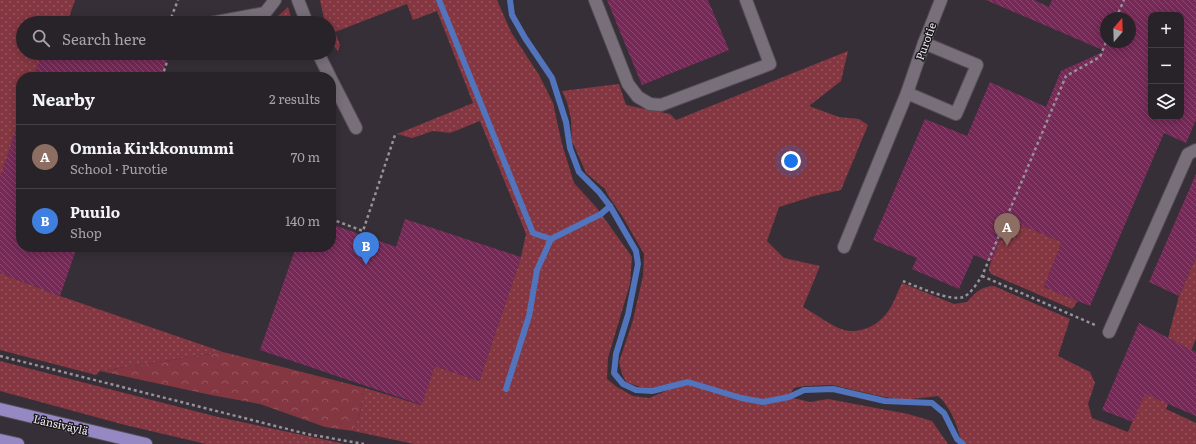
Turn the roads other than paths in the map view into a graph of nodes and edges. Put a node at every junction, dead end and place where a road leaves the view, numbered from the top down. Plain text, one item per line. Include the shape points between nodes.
1 (274, 0) edge
2 (298, 0) edge
3 (595, 0) edge
4 (746, 0) edge
5 (941, 0) edge
6 (248, 16) edge
7 (304, 16) edge
8 (924, 43) junction
9 (321, 60) edge
10 (327, 72) edge
11 (909, 87) junction
12 (336, 90) edge
13 (356, 128) dead end
14 (1196, 150) edge
15 (844, 247) dead end
16 (1108, 332) road end
17 (0, 409) edge
18 (0, 440) edge
19 (18, 444) edge
20 (146, 444) edge

1 - 6 street via 264,13
2 - 7 street
3 - 4 street via 628,84 638,97 650,104 661,105 770,64
5 - 8 street, Purotie
8 - 11 street, Purotie
8 - 11 street via 977,65 956,114
9 - 10 street
11 - 15 street, Purotie
12 - 13 street
14 - 16 street via 1188,154
17 - 20 main road, Länsiväylä
18 - 19 main road

